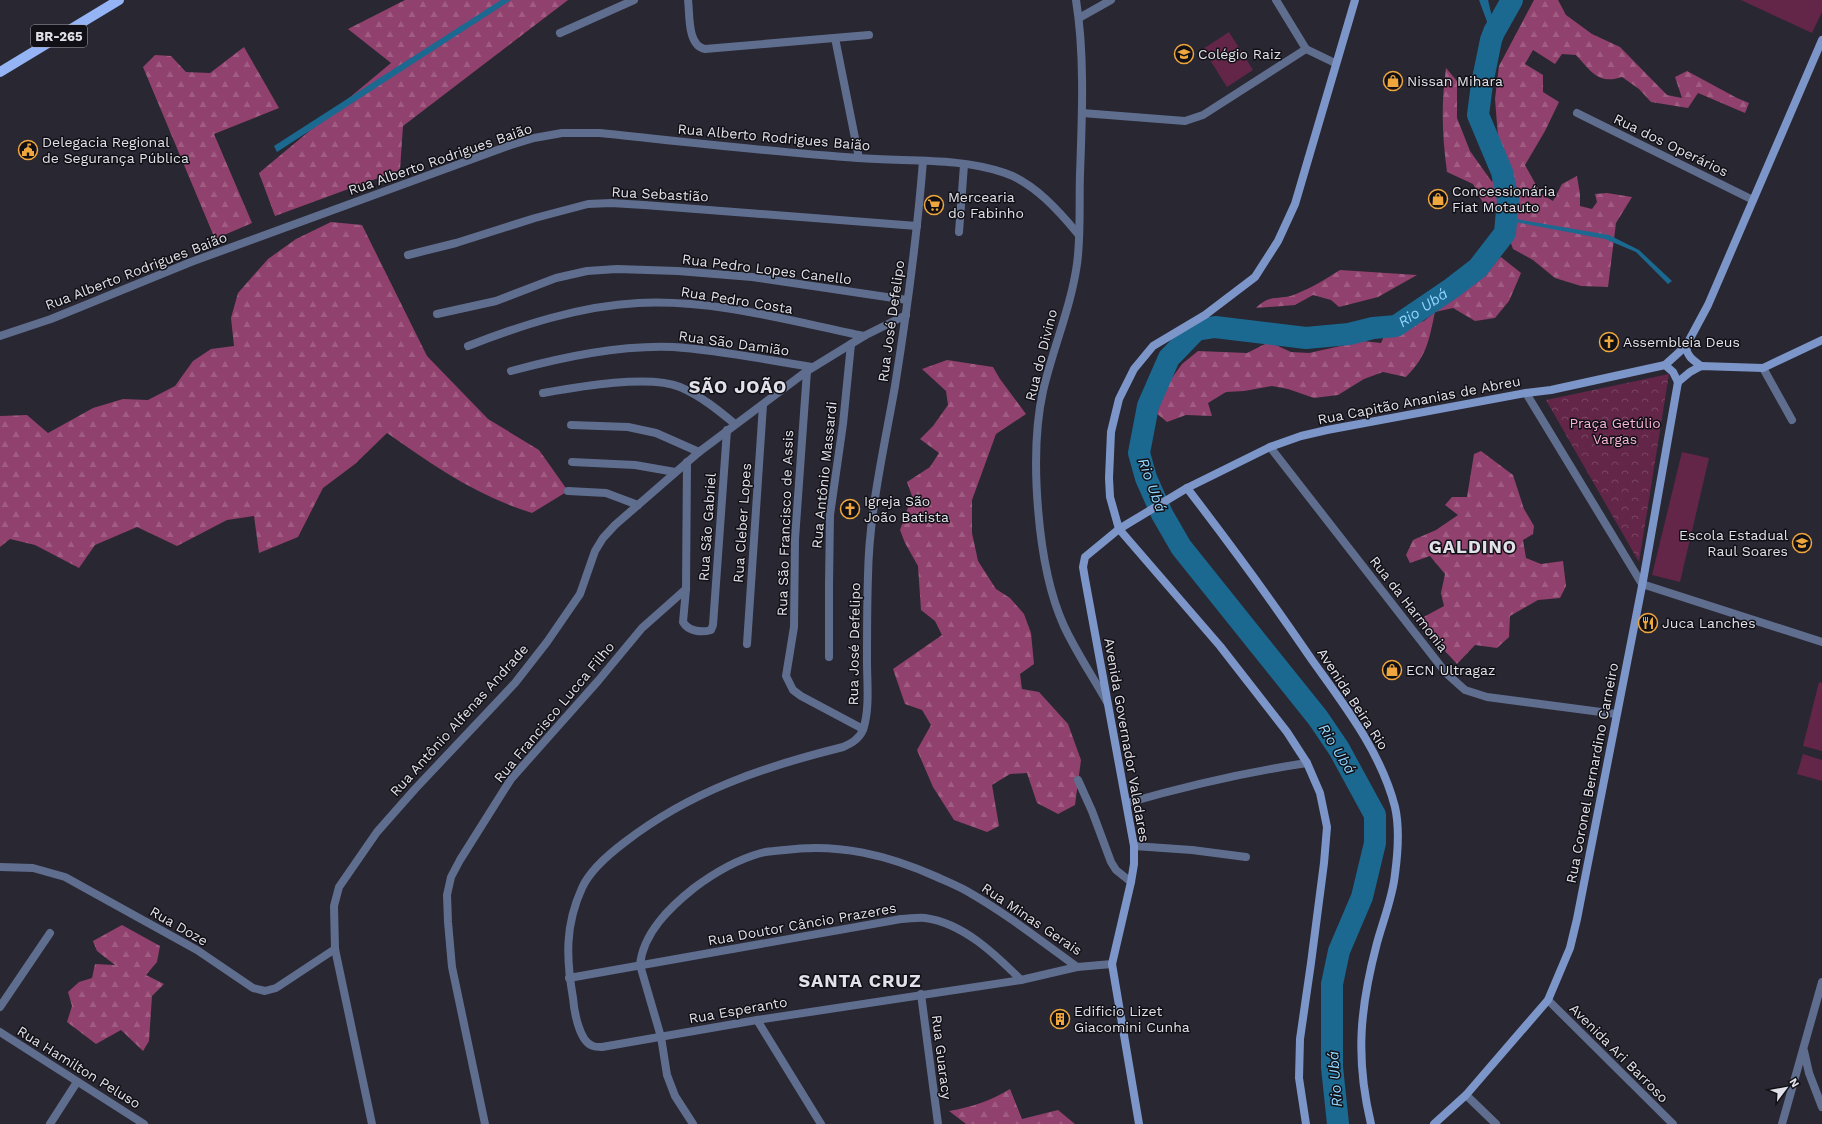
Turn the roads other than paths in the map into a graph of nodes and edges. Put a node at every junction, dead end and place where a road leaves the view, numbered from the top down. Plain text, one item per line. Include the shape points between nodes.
1 (118, 0) edge
2 (634, 0) edge
3 (688, 0) edge
4 (1076, 0) edge
5 (1111, 0) edge
6 (1276, 0) edge
7 (1354, 0) edge
8 (1079, 18) junction
9 (560, 33) dead end
10 (869, 35) dead end
11 (835, 38) junction
12 (1822, 40) edge
13 (1306, 49) junction
14 (1335, 63) junction
15 (0, 72) edge
16 (1082, 113) junction
17 (1577, 113) dead end
18 (859, 158) junction
19 (923, 161) junction
20 (964, 165) junction
21 (1753, 200) junction
22 (918, 226) junction
23 (959, 232) dead end
24 (1078, 234) junction
25 (408, 255) dead end
26 (907, 300) junction
27 (438, 314) dead end
28 (906, 316) junction
29 (0, 336) edge
30 (864, 336) junction
31 (1822, 340) edge
32 (850, 344) junction
33 (468, 346) dead end
34 (1686, 346) junction
35 (1665, 365) junction
36 (1702, 366) junction
37 (1763, 368) junction
38 (810, 369) junction
39 (511, 371) dead end
40 (1678, 382) junction
41 (543, 393) dead end
42 (1526, 393) junction
43 (763, 405) junction
44 (1792, 420) dead end
45 (735, 424) junction
46 (571, 425) dead end
47 (727, 430) junction
48 (1270, 446) junction
49 (700, 452) junction
50 (572, 462) dead end
51 (687, 462) junction
52 (675, 472) junction
53 (1187, 488) junction
54 (568, 491) dead end
55 (1176, 494) joint
56 (638, 505) junction
57 (1119, 529) junction
58 (1642, 584) junction
59 (686, 589) junction
60 (1822, 642) edge
61 (747, 644) dead end
62 (829, 657) dead end
63 (1107, 703) junction
64 (1616, 714) junction
65 (863, 729) junction
66 (1307, 763) junction
67 (1078, 780) dead end
68 (1127, 803) junction
69 (1134, 846) junction
70 (1246, 857) dead end
71 (0, 866) edge
72 (1131, 882) junction
73 (50, 933) dead end
74 (335, 948) junction
75 (1112, 964) junction
76 (640, 965) junction
77 (1077, 967) junction
78 (570, 978) junction
79 (1021, 980) junction
80 (1822, 982) edge
81 (921, 994) junction
82 (1548, 1000) junction
83 (0, 1007) edge
84 (757, 1020) junction
85 (0, 1032) edge
86 (661, 1037) junction
87 (1804, 1050) junction
88 (77, 1082) junction
89 (1466, 1095) junction
90 (1822, 1107) edge
91 (50, 1124) edge
92 (144, 1124) edge
93 (372, 1124) edge
94 (485, 1124) edge
95 (693, 1124) edge
96 (821, 1124) edge
97 (938, 1124) edge
98 (1139, 1124) edge
99 (1306, 1124) edge
100 (1371, 1124) edge
101 (1434, 1124) edge
102 (1496, 1124) edge
103 (1673, 1124) edge
104 (1782, 1124) edge

1 - 15 main road, BR-265
2 - 9 street
3 - 11 street via 692,35 700,48 714,49
4 - 8 street, Rua do Divino
5 - 8 street
6 - 13 street
7 - 14 main road
8 - 16 street, Rua do Divino
10 - 11 street
11 - 18 street
12 - 21 main road
13 - 14 street
13 - 16 street via 1193,119
14 - 57 main road via 1295,204 1278,241 1255,277 1196,321 1153,346 1134,369 1119,399 1111,432 1109,478 1110,497
16 - 24 street, Rua do Divino
17 - 21 street, Rua dos Operários
18 - 19 street, Rua Alberto Rodrigues Baião
18 - 29 street, Rua Alberto Rodrigues Baião via 600,133 562,133 534,138 191,262
19 - 20 street, Rua Alberto Rodrigues Baião
19 - 22 street, Rua José Defelipo
20 - 23 street
20 - 24 street, Rua Alberto Rodrigues Baião via 1006,173 1035,190 1057,209
21 - 34 main road via 1708,305
22 - 25 street, Rua Sebastião via 644,205 588,204
22 - 26 street, Rua José Defelipo
24 - 63 street, Rua do Divino via 1077,265 1043,391 1036,442 1037,483 1041,530 1050,582 1064,625
26 - 27 street, Rua Pedro Lopes Canello via 752,278 678,271 618,269 586,271 556,278 496,301
26 - 28 street, Rua José Defelipo
28 - 30 street, Rua Antônio Alfenas Andrade
28 - 65 street, Rua José Defelipo via 868,554 867,703
30 - 32 street, Rua Antônio Alfenas Andrade
30 - 33 street, Rua Pedro Costa via 728,309 686,304 638,303 595,308 552,318
31 - 37 main road
32 - 38 street, Rua Antônio Alfenas Andrade
32 - 62 street, Rua Antônio Massardi via 843,424 830,515
34 - 35 main road
34 - 36 main road via 1689,357
35 - 40 main road via 1673,372
35 - 42 main road, Rua Capitão Ananias de Abreu
36 - 37 main road
36 - 40 main road
37 - 44 street
38 - 39 street, Rua São Damião via 672,347 566,356
38 - 43 street, Rua Antônio Alfenas Andrade
38 - 65 street, Rua São Francisco de Assis via 795,539 794,627 786,676 793,690 801,696
40 - 58 main road, Rua Coronel Bernardino Carneiro
41 - 45 street via 610,384 653,382 678,386 699,397
42 - 48 main road, Rua Capitão Ananias de Abreu via 1326,430
42 - 58 street
43 - 45 street, Rua Antônio Alfenas Andrade
43 - 61 street, Rua Cleber Lopes
45 - 47 street, Rua Antônio Alfenas Andrade
46 - 49 street via 628,427 656,433
47 - 49 street, Rua Antônio Alfenas Andrade
47 - 59 street, Rua São Gabriel via 713,625 710,630 691,630 685,626 683,616
48 - 53 main road, Rua Capitão Ananias de Abreu
48 - 64 street, Rua da Harmonia via 1456,684 1465,690 1487,697
49 - 51 street, Rua Antônio Alfenas Andrade
50 - 52 street via 635,464
51 - 52 street, Rua Antônio Alfenas Andrade
51 - 59 street
52 - 56 street, Rua Antônio Alfenas Andrade
53 - 55 main road, Rua Capitão Ananias de Abreu
53 - 100 main road, Avenida Beira Rio via 1263,588 1359,728 1379,762 1395,808 1398,840 1395,877 1366,988 1360,1034 1362,1078
54 - 56 street via 606,494
55 - 57 main road, Avenida Governador Valadares
56 - 74 street, Rua Antônio Alfenas Andrade via 603,538 594,551 580,594 547,642 515,682 410,794 378,832 339,887 334,906
57 - 63 main road, Avenida Governador Valadares via 1088,554 1084,562
57 - 66 main road via 1220,646 1287,732
58 - 60 street
58 - 64 main road, Rua Coronel Bernardino Carneiro
59 - 94 street, Rua Francisco Lucca Filho via 642,628 511,779 451,877 447,895 452,967
63 - 68 main road, Avenida Governador Valadares
64 - 82 main road, Rua Coronel Bernardino Carneiro via 1577,919 1570,948
65 - 78 street via 853,742 843,748 740,778 699,795 665,814 616,849 598,866 583,886 574,907 568,934
66 - 68 street via 1208,781
66 - 99 main road via 1320,793 1327,827 1312,963 1300,1039 1299,1078
67 - 72 street via 1111,862 1116,870
68 - 69 main road, Avenida Governador Valadares
69 - 70 street
69 - 72 main road, Avenida Governador Valadares
71 - 74 street, Rua Doze via 34,868 65,877 197,950 253,988 265,991 276,988
72 - 75 main road, Avenida Governador Valadares
73 - 83 street
74 - 93 street, Rua Antônio Alfenas Andrade
75 - 77 street, Rua Minas Gerais
75 - 98 main road, Avenida Governador Valadares
76 - 77 street, Rua Minas Gerais via 641,954 648,937 681,898 705,880 728,866 761,853 803,848 846,849 884,856 920,869 964,889 1011,918
76 - 78 street, Rua Doutor Câncio Prazeres
76 - 79 street, Rua Doutor Câncio Prazeres via 893,920 925,918 946,923 966,934 985,947
76 - 86 street, Rua Minas Gerais
77 - 79 street, Rua Esperanto
78 - 86 street, Rua Esperanto via 574,1009 582,1036 587,1043 593,1046 611,1046
79 - 81 street, Rua Esperanto
80 - 87 street
81 - 84 street, Rua Esperanto
81 - 97 street, Rua Guaracy
82 - 89 main road, Rua Coronel Bernardino Carneiro
82 - 103 street, Avenida Ari Barroso
84 - 86 street, Rua Esperanto
84 - 96 street
85 - 88 street, Rua Hamilton Peluso
86 - 95 street, Rua Minas Gerais via 666,1075 675,1096
87 - 90 street via 1809,1073
87 - 104 street
88 - 91 street
88 - 92 street, Rua Hamilton Peluso
89 - 101 main road, Rua Coronel Bernardino Carneiro
89 - 102 street

